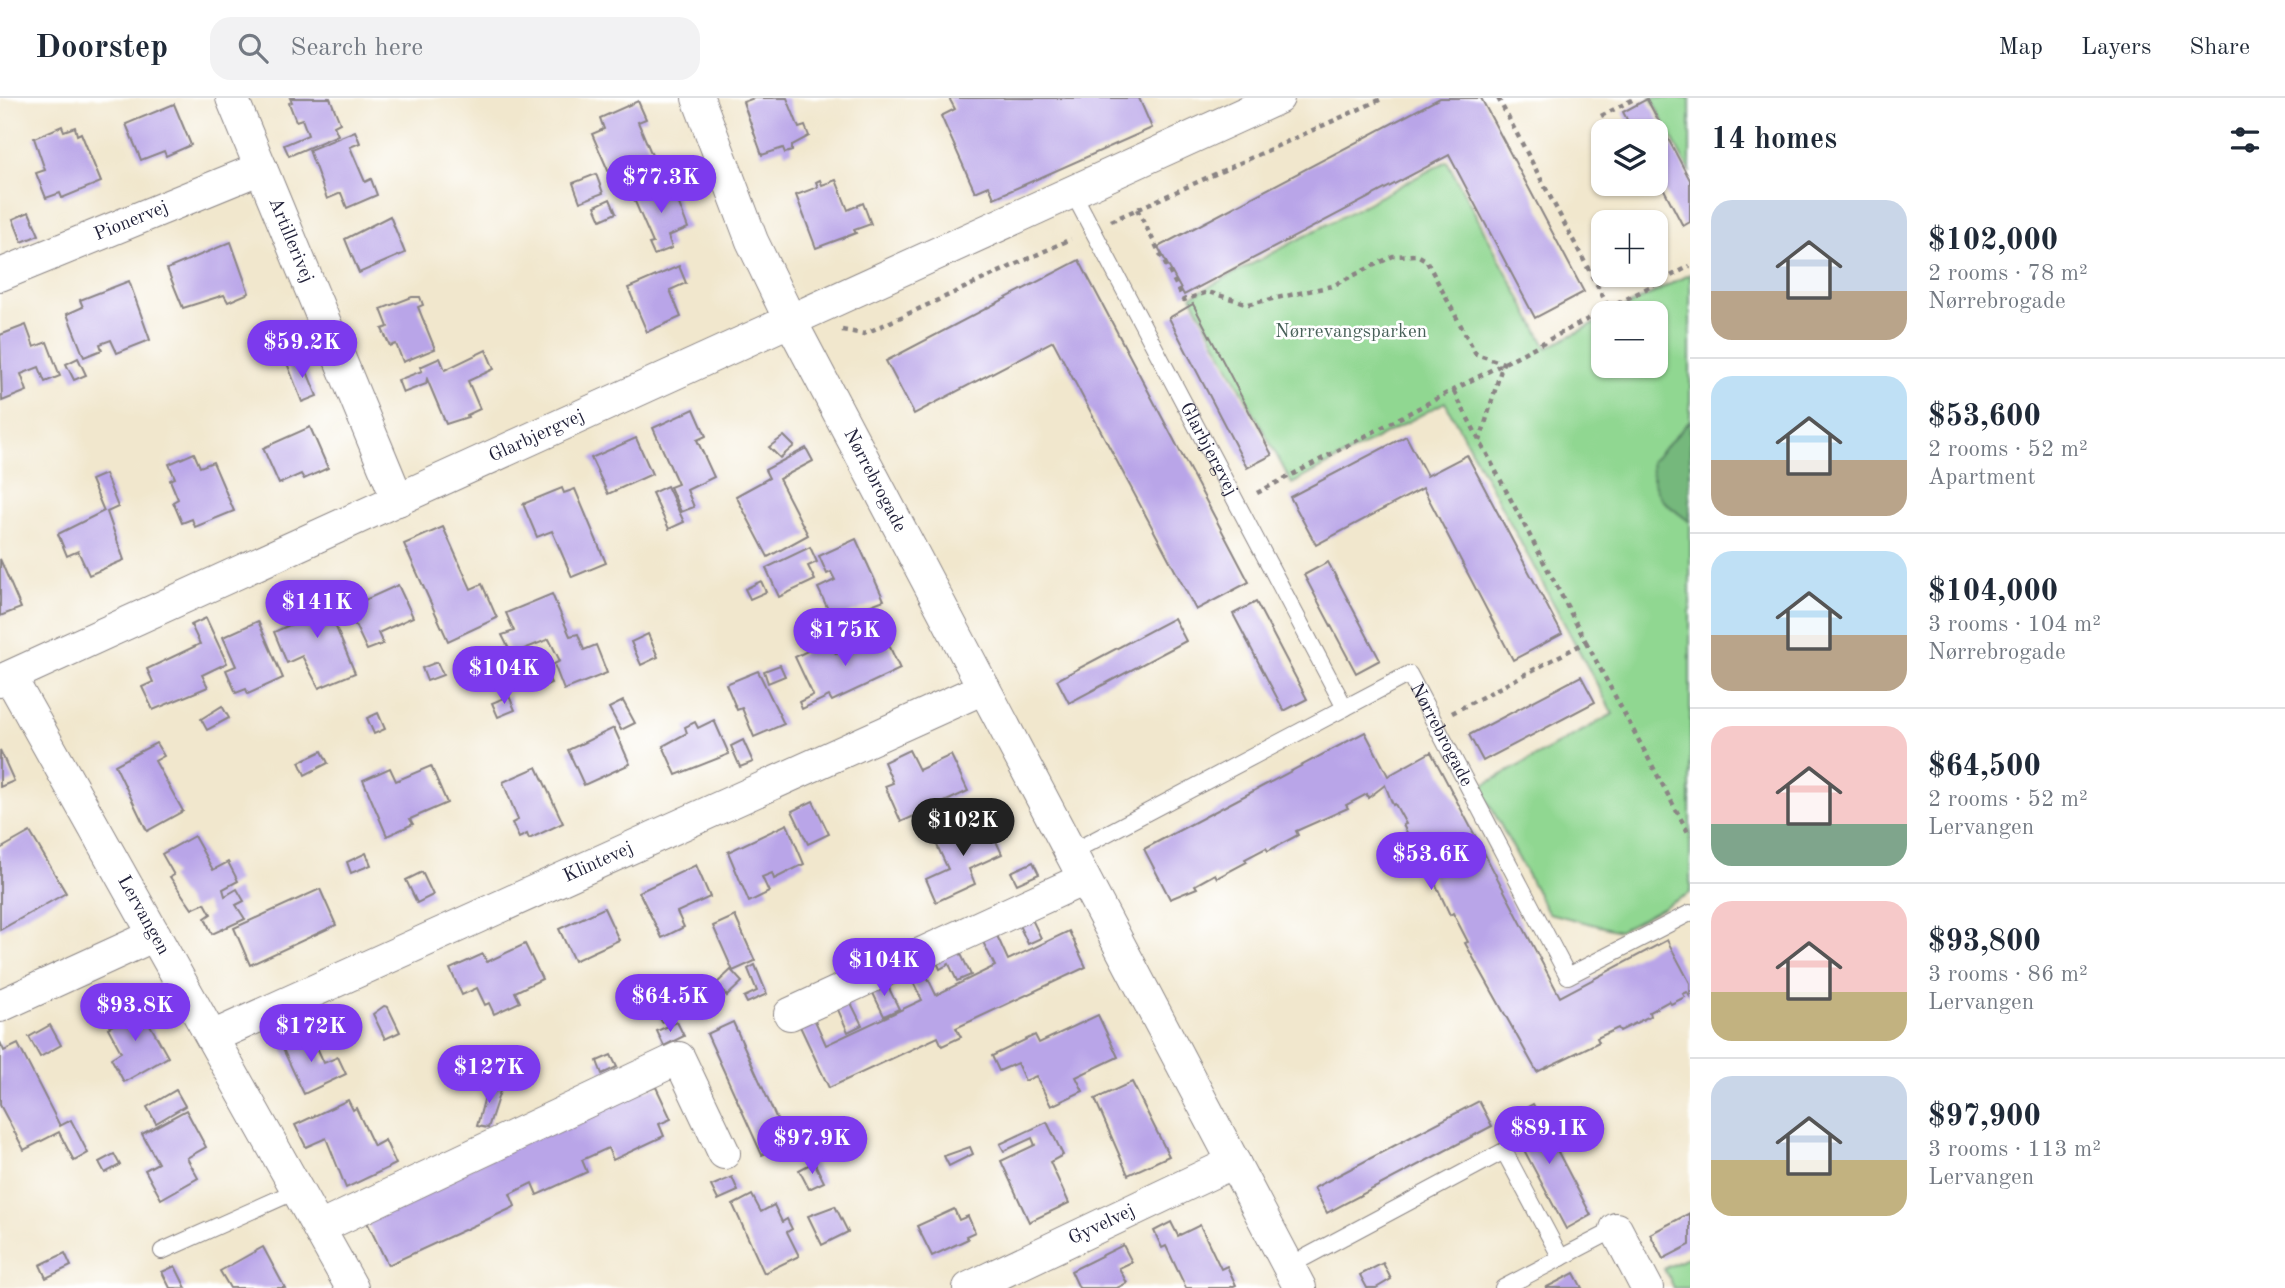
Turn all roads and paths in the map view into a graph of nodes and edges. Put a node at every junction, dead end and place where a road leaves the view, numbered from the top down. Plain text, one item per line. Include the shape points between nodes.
1 (232, 98) edge
2 (698, 98) edge
3 (1278, 98) edge
4 (1498, 98) edge
5 (1636, 98) edge
6 (1601, 116) dead end
7 (261, 168) junction
8 (1072, 191) junction
9 (1137, 209) dead end
10 (1690, 266) edge
11 (0, 275) edge
12 (1605, 301) edge
13 (1622, 301) edge
14 (1591, 317) edge
15 (790, 320) junction
16 (1503, 363) junction
17 (1453, 390) junction
18 (1480, 441) junction
19 (398, 500) junction
20 (1237, 504) junction
21 (1586, 642) junction
22 (5, 679) edge
23 (984, 688) junction
24 (1345, 708) junction
25 (1434, 722) junction
26 (1690, 836) edge
27 (1077, 866) junction
28 (1690, 913) edge
29 (155, 935) junction
30 (0, 1006) edge
31 (790, 1014) dead end
32 (212, 1037) junction
33 (724, 1153) dead end
34 (1234, 1162) junction
35 (298, 1190) junction
36 (319, 1228) junction
37 (1616, 1229) joint
38 (162, 1251) dead end
39 (1561, 1258) junction
40 (1295, 1277) edge
41 (352, 1288) edge
42 (969, 1288) edge
43 (1503, 1288) edge
44 (1647, 1288) edge

1 - 7 street, Artillerivej
2 - 15 street, Nørrebrogade via 752,241
3 - 8 street, Glarbjergvej
4 - 12 path
5 - 6 path
7 - 11 street, Pionervej
7 - 19 street, Artillerivej
8 - 15 street, Glarbjergvej
8 - 20 lane, Glarbjergvej
9 - 16 path via 1184,300 1208,292 1250,304 1332,286 1393,256 1417,255 1434,271 1476,354
10 - 13 path
14 - 16 path
15 - 19 street, Glarbjergvej
15 - 23 street, Nørrebrogade
16 - 17 path
16 - 18 path
17 - 18 path
17 - 20 path
18 - 21 path
19 - 22 street, Glarbjergvej
20 - 24 lane, Glarbjergvej
21 - 25 path
21 - 26 path
22 - 29 street, Lervangen
23 - 27 street, Nørrebrogade
23 - 32 street, Klintevej
24 - 25 lane, Nørrebrogade via 1409,674
24 - 27 lane, Nørrebrogade
25 - 28 lane, Nørrebrogade via 1568,976
27 - 31 street, Nørrebrogade
27 - 34 street, Nørrebrogade
29 - 30 street
29 - 32 street, Lervangen
32 - 35 street, Lervangen
33 - 36 street via 679,1058
34 - 40 street, Nørrebrogade
34 - 42 street, Gyvelvej
35 - 36 street, Lervangen
35 - 38 lane
36 - 41 street, Lervangen
37 - 39 lane
37 - 44 street
39 - 40 lane via 1504,1151
39 - 43 lane

